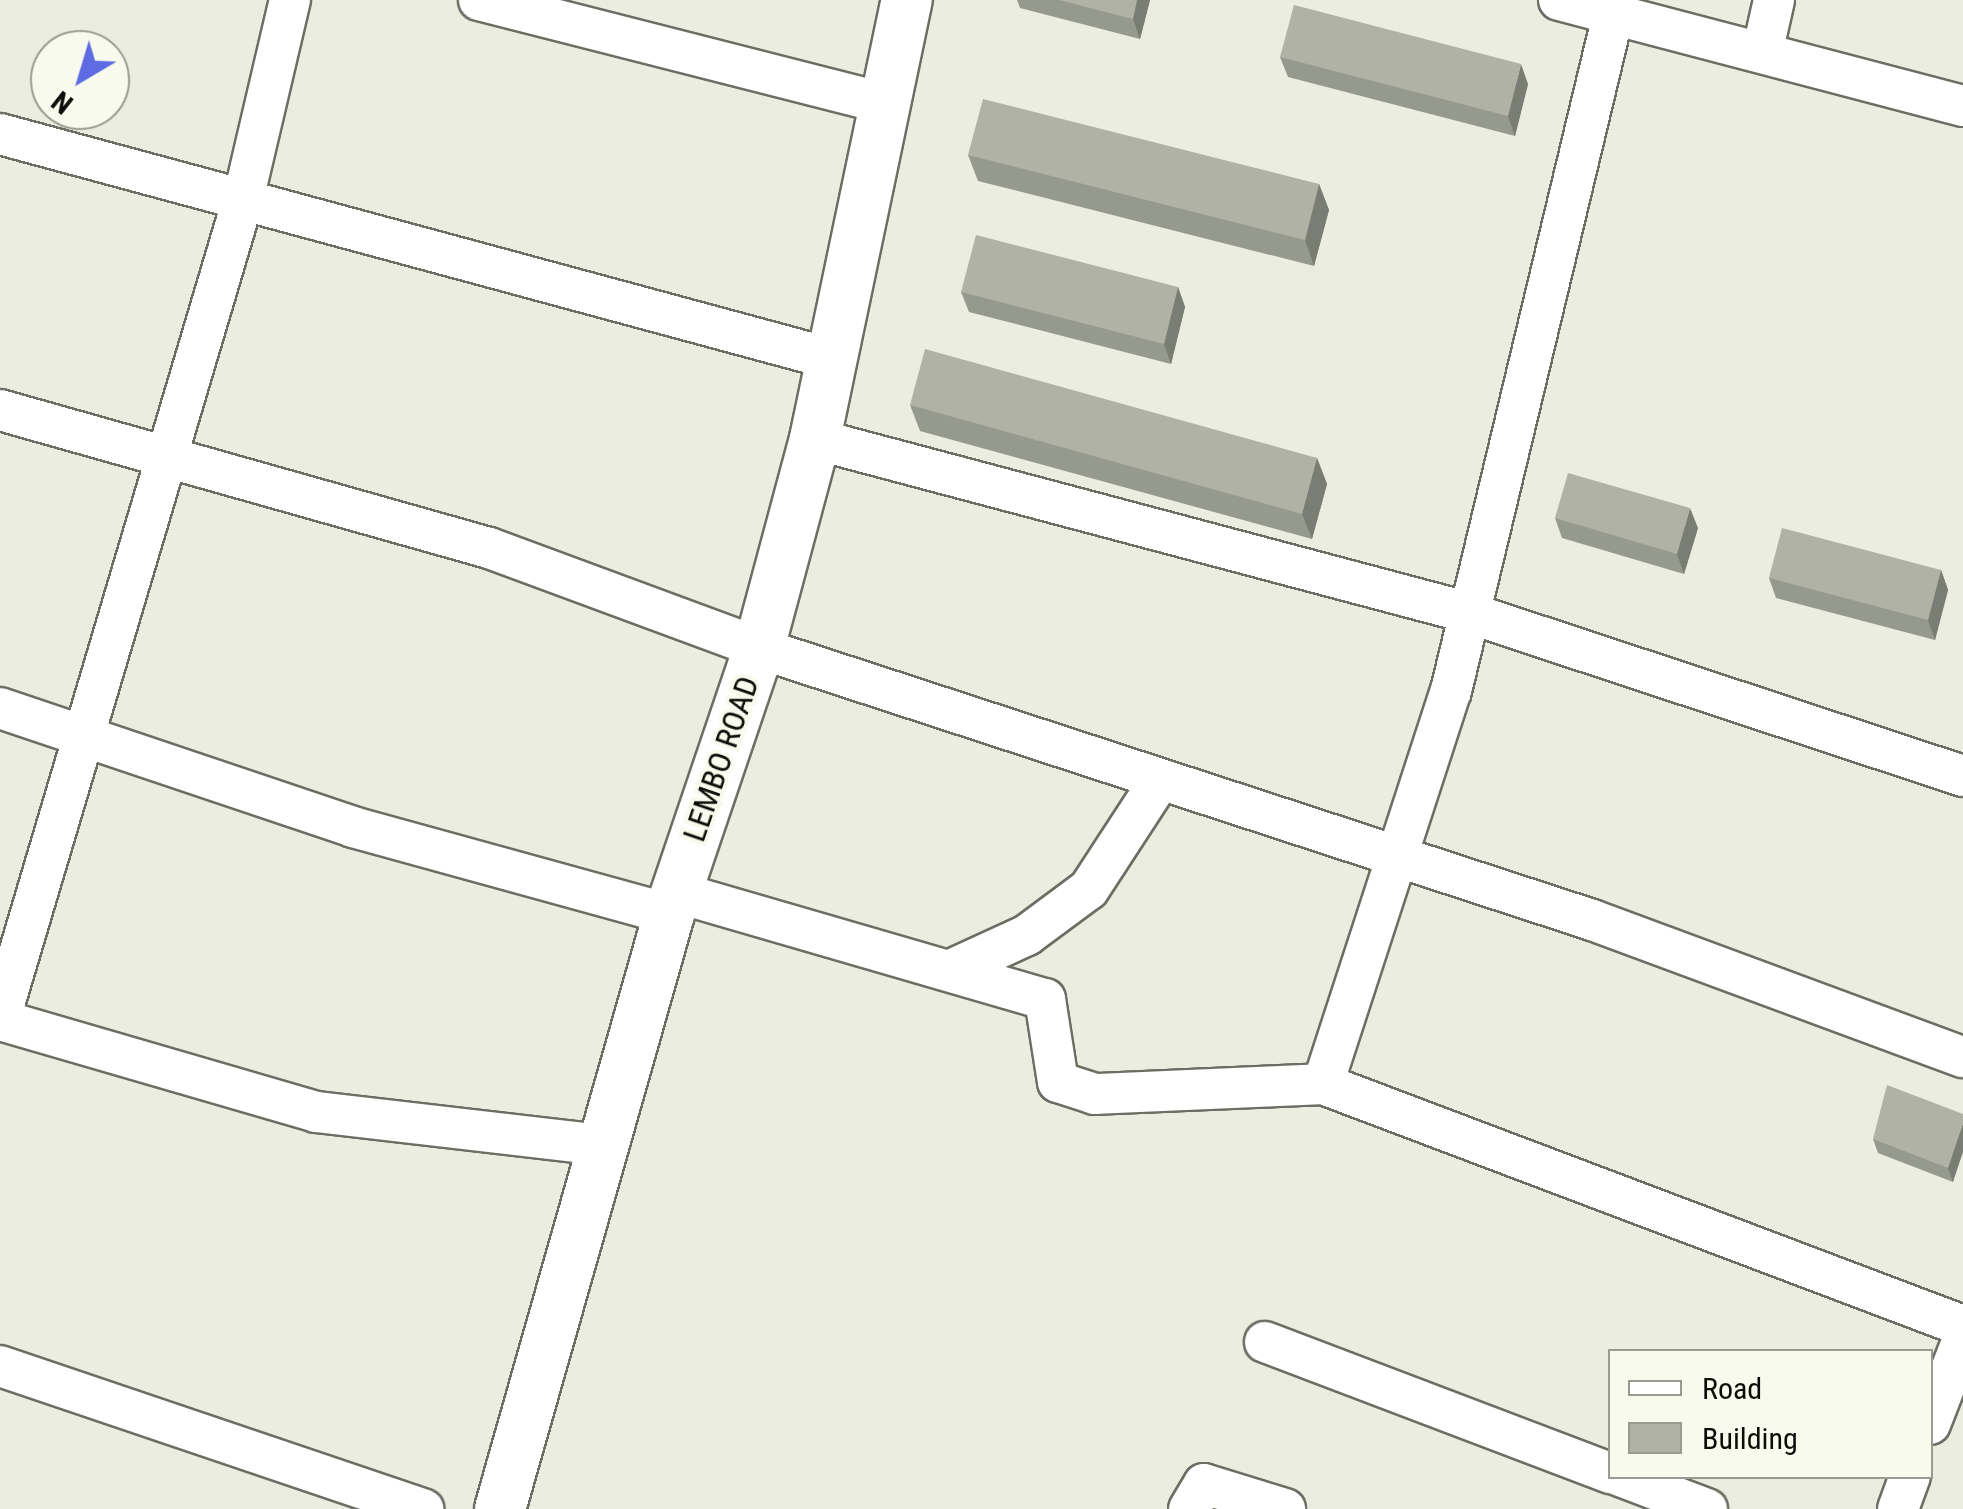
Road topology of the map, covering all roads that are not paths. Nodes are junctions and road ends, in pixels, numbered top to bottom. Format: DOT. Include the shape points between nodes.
graph roads {
  1 [pos="290,0"];
  2 [pos="479,0"];
  3 [pos="907,0"];
  4 [pos="1558,0"];
  5 [pos="1774,0"];
  6 [pos="1613,14"];
  7 [pos="1763,49"];
  8 [pos="888,104"];
  9 [pos="1963,106"];
  10 [pos="0,134"];
  11 [pos="244,200"];
  12 [pos="832,359"];
  13 [pos="0,410"];
  14 [pos="815,439"];
  15 [pos="168,460"];
  16 [pos="1466,612"];
  17 [pos="759,648"];
  18 [pos="0,708"];
  19 [pos="82,738"];
  20 [pos="1963,776"];
  21 [pos="1158,783"];
  22 [pos="1393,858"];
  23 [pos="673,903"];
  24 [pos="950,970"];
  25 [pos="0,1019"];
  26 [pos="1963,1057"];
  27 [pos="1324,1084"];
  28 [pos="602,1144"];
  29 [pos="1963,1326"];
  30 [pos="1963,1339"];
  31 [pos="1264,1342"];
  32 [pos="0,1366"];
  33 [pos="1933,1416"];
  34 [pos="1608,1472"];
  35 [pos="1628,1479"];
  36 [pos="1909,1479"];
  37 [pos="423,1509"];
  38 [pos="500,1509"];
  39 [pos="1189,1509"];
  40 [pos="1285,1509"];
  41 [pos="1706,1509"];
  42 [pos="1898,1509"];
  1 -- 11 [label="street"];
  2 -- 8 [label="street"];
  3 -- 8 [label="street, LEMBO ROAD"];
  4 -- 6 [label="street"];
  5 -- 7 [label="street"];
  6 -- 7 [label="street"];
  6 -- 16 [label="street"];
  7 -- 9 [label="street"];
  8 -- 12 [label="street, LEMBO ROAD"];
  10 -- 11 [label="street"];
  11 -- 12 [label="street"];
  11 -- 15 [label="street"];
  12 -- 14 [label="street, LEMBO ROAD"];
  13 -- 15 [label="street"];
  14 -- 16 [label="street"];
  14 -- 17 [label="street, LEMBO ROAD"];
  15 -- 17 [label="street" via="489,548"];
  15 -- 19 [label="street"];
  16 -- 20 [label="street"];
  16 -- 22 [label="street" via="1451,690"];
  17 -- 21 [label="street"];
  17 -- 23 [label="street, LEMBO ROAD"];
  18 -- 19 [label="street"];
  19 -- 23 [label="street" via="353,827"];
  19 -- 25 [label="street"];
  21 -- 22 [label="street"];
  21 -- 24 [label="street" via="1089,889 1027,935"];
  22 -- 26 [label="street" via="1592,920"];
  22 -- 27 [label="street"];
  23 -- 24 [label="street"];
  23 -- 28 [label="street, LEMBO ROAD"];
  24 -- 27 [label="street" via="1045,999 1058,1082 1095,1094"];
  25 -- 28 [label="street" via="316,1112"];
  27 -- 29 [label="street"];
  28 -- 38 [label="street, LEMBO ROAD"];
  30 -- 33 [label="street"];
  31 -- 34 [label="street"];
  32 -- 37 [label="street"];
  35 -- 41 [label="street"];
  36 -- 42 [label="street"];
  39 -- 40 [label="street" via="1204,1484"];
}
